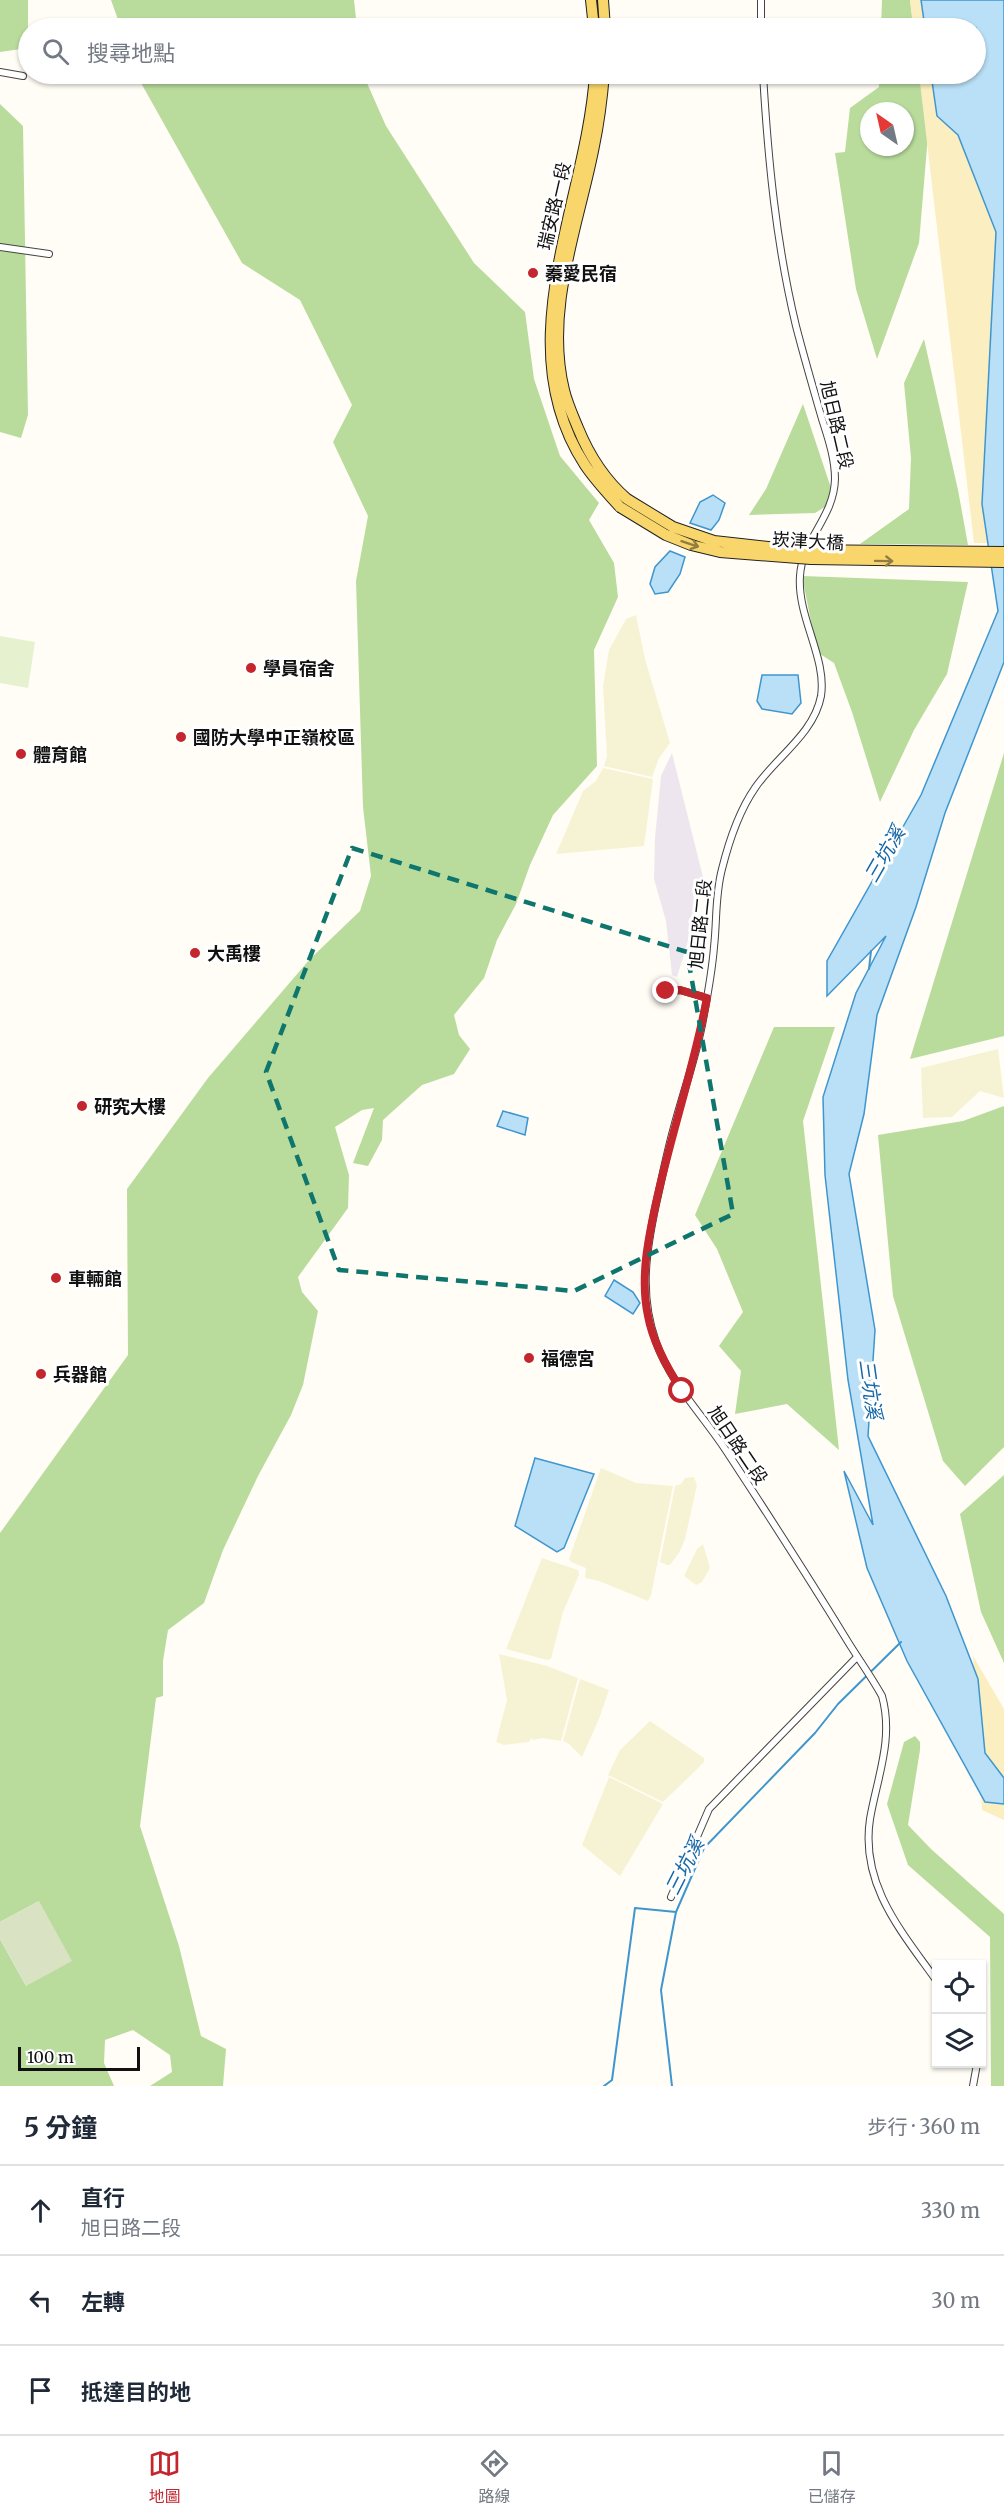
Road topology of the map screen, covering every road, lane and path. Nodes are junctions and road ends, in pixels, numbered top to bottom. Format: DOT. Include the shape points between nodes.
graph roads {
  1 [pos="591,0"];
  2 [pos="603,0"];
  3 [pos="761,0"];
  4 [pos="593,18"];
  5 [pos="604,18"];
  6 [pos="761,18"];
  7 [pos="0,72"];
  8 [pos="18,75"];
  9 [pos="594,84"];
  10 [pos="603,84"];
  11 [pos="764,84"];
  12 [pos="0,247"];
  13 [pos="49,254"];
  14 [pos="624,503"];
  15 [pos="1004,552"];
  16 [pos="1004,562"];
  17 [pos="666,991"];
  18 [pos="707,998"];
  19 [pos="858,1658"];
  20 [pos="670,1897"];
  21 [pos="932,1974"];
  22 [pos="976,2068"];
  23 [pos="973,2086"];
  1 -- 4 [label="main road"];
  2 -- 5 [label="main road"];
  3 -- 6 [label="street"];
  7 -- 8 [label="street"];
  9 -- 14 [label="main road, 瑞安路一段" via="557,266 551,356 559,402 575,445 585,465"];
  10 -- 14 [label="main road, 瑞安路一段" via="594,147 563,285 560,358 564,389 584,442"];
  11 -- 18 [label="street, 旭日路二段" via="776,224 835,480 828,513 806,548 800,575 803,609 822,680 821,698 803,732 755,788 734,830 717,888"];
  12 -- 13 [label="street"];
  14 -- 15 [label="main road, 崁津大橋, bridge" via="714,541 794,550"];
  14 -- 16 [label="main road, 崁津大橋, one-way, bridge" via="666,535 720,552 810,559"];
  17 -- 18 [label="street" via="680,990"];
  18 -- 19 [label="street, 旭日路二段" via="650,1232 645,1280 648,1317 668,1368 726,1450"];
  19 -- 20 [label="street" via="709,1809"];
  19 -- 21 [label="street, 旭日路二段" via="875,1682 886,1711 883,1766 869,1828 872,1875 886,1908"];
  22 -- 23 [label="street"];
}
